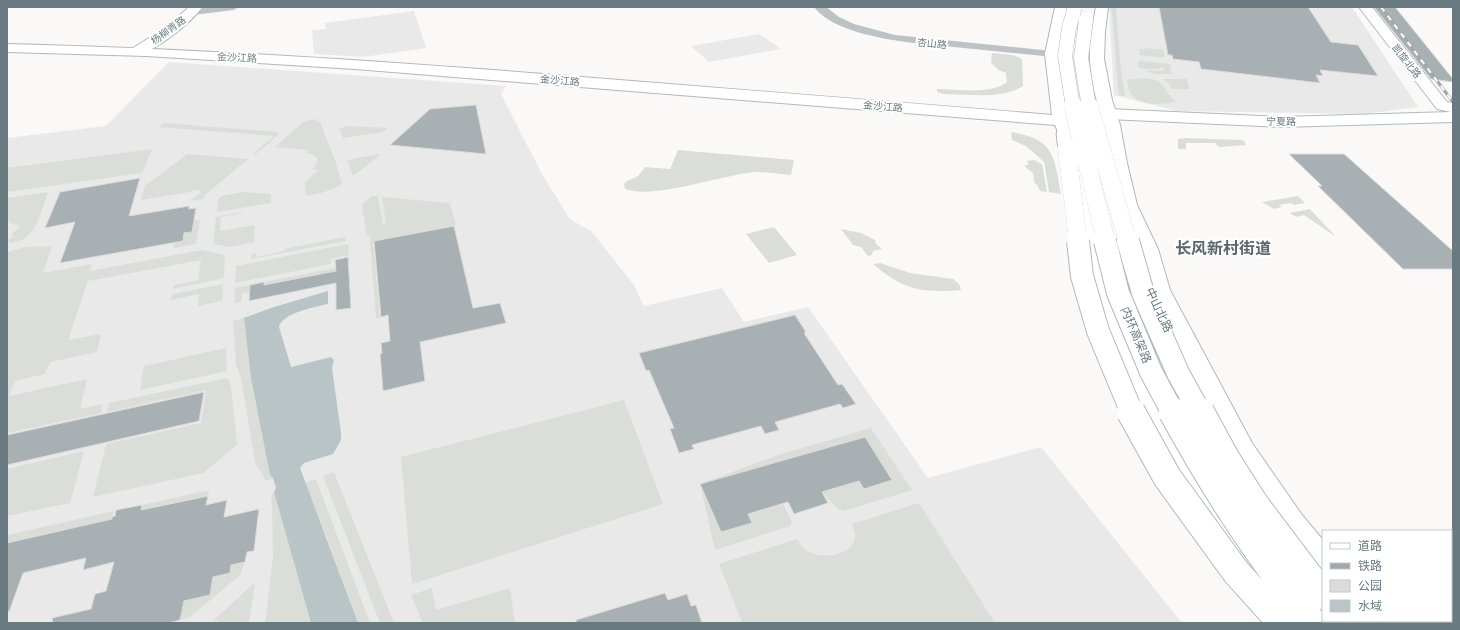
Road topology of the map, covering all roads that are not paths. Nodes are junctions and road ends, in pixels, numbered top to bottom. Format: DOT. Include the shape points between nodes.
graph roads {
  1 [pos="234,7"];
  2 [pos="819,7"];
  3 [pos="1061,7"];
  4 [pos="1075,7"];
  5 [pos="1365,7"];
  6 [pos="1099,8"];
  7 [pos="195,10"];
  8 [pos="7,44"];
  9 [pos="7,48"];
  10 [pos="142,49"];
  11 [pos="1052,54"];
  12 [pos="1453,108"];
  13 [pos="1453,117"];
  14 [pos="1110,120"];
  15 [pos="1063,127"];
  16 [pos="1453,127"];
  17 [pos="1128,205"];
  18 [pos="1142,386"];
  19 [pos="1322,561"];
  20 [pos="1322,572"];
  21 [pos="1322,594"];
  22 [pos="1271,623"];
  23 [pos="1282,623"];
  24 [pos="1298,623"];
  25 [pos="1313,623"];
  1 -- 7 [label="street"];
  2 -- 11 [label="street, 杏山路" via="850,26 894,38"];
  3 -- 11 [label="main road"];
  4 -- 25 [label="main road, 内环高架路, bridge" via="1065,56 1071,99 1118,293 1151,372 1198,458 1279,581"];
  5 -- 12 [label="main road, 凯旋北路" via="1442,106"];
  6 -- 14 [label="main road, 中山北路" via="1097,59"];
  6 -- 21 [label="main road, 内环高架路, bridge" via="1084,30 1081,58 1087,100 1142,293 1178,372 1225,458 1255,505"];
  7 -- 10 [label="main road, 杨柳青路"];
  8 -- 10 [label="main road, 金沙江路"];
  9 -- 10 [label="main road, 金沙江路"];
  10 -- 15 [label="main road, 金沙江路" via="752,94"];
  11 -- 15 [label="main road"];
  13 -- 14 [label="main road, 宁夏路" via="1282,122"];
  14 -- 15 [label="main road, 金沙江路"];
  14 -- 16 [label="main road, 宁夏路" via="1292,133"];
  14 -- 17 [label="main road, 中山北路"];
  15 -- 18 [label="main road" via="1078,157 1090,218 1100,295"];
  15 -- 23 [label="main road, bridge" via="1082,276 1098,331 1127,404 1167,477 1236,572"];
  17 -- 19 [label="main road" via="1148,249 1159,290 1243,450 1292,523"];
  17 -- 20 [label="main road, 中山北路" via="1149,292 1220,430 1266,503"];
  18 -- 22 [label="main road" via="1144,440 1212,547"];
  18 -- 24 [label="main road" via="1180,460 1252,567"];
}
